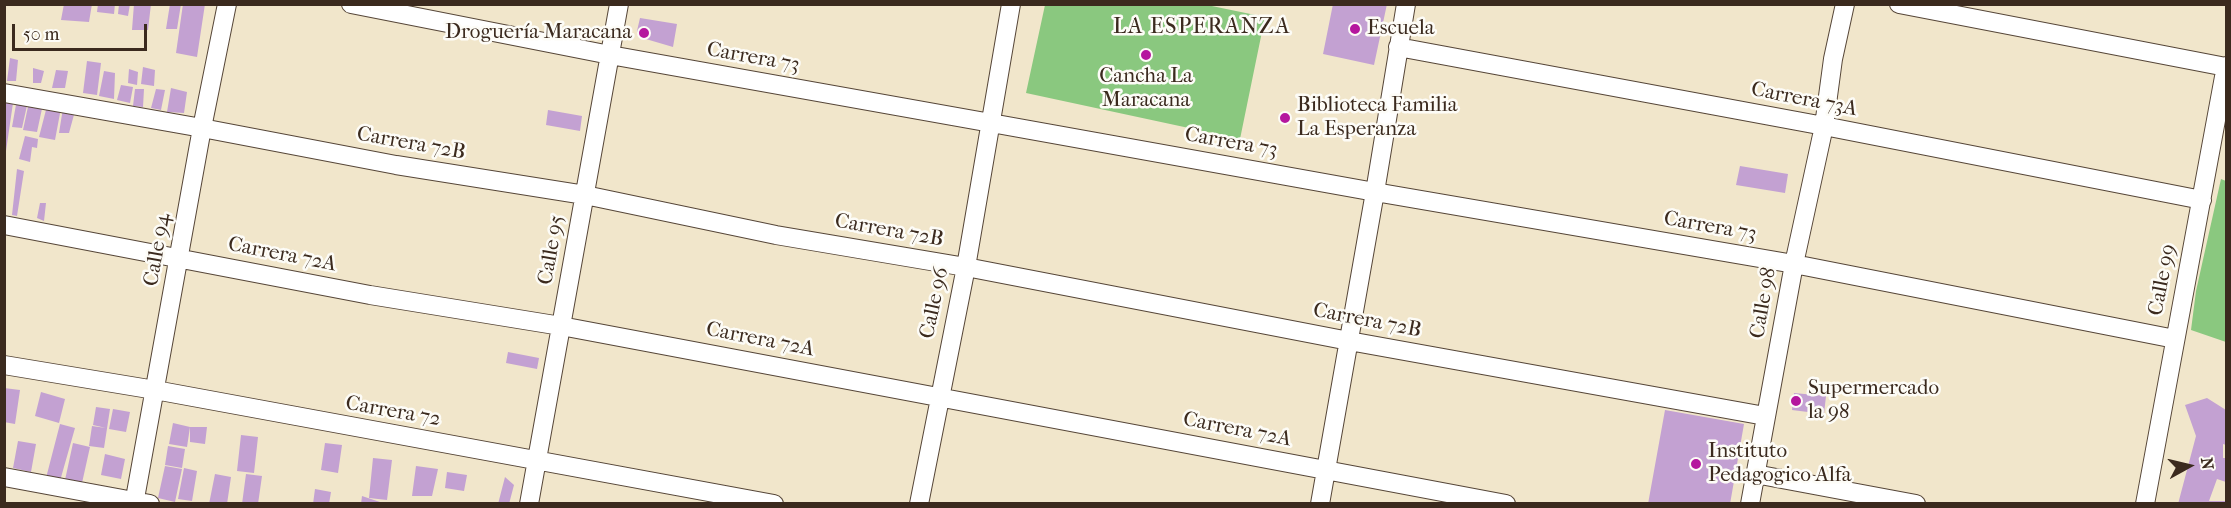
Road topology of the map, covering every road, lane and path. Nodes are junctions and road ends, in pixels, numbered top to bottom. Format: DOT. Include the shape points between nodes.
graph roads {
  1 [pos="227,4"];
  2 [pos="351,4"];
  3 [pos="620,4"];
  4 [pos="1011,4"];
  5 [pos="1406,4"];
  6 [pos="1845,4"];
  7 [pos="1899,4"];
  8 [pos="1398,47"];
  9 [pos="610,55"];
  10 [pos="2226,67"];
  11 [pos="4,93"];
  12 [pos="991,123"];
  13 [pos="1824,126"];
  14 [pos="202,128"];
  15 [pos="1375,192"];
  16 [pos="585,195"];
  17 [pos="2202,200"];
  18 [pos="4,225"];
  19 [pos="180,258"];
  20 [pos="1794,264"];
  21 [pos="966,267"];
  22 [pos="561,326"];
  23 [pos="2175,339"];
  24 [pos="1349,341"];
  25 [pos="4,365"];
  26 [pos="155,390"];
  27 [pos="939,396"];
  28 [pos="1765,416"];
  29 [pos="536,461"];
  30 [pos="1326,470"];
  31 [pos="1755,474"];
  32 [pos="4,477"];
  33 [pos="140,503"];
  34 [pos="529,504"];
  35 [pos="774,504"];
  36 [pos="919,504"];
  37 [pos="1320,504"];
  38 [pos="1506,504"];
  39 [pos="1750,504"];
  40 [pos="1916,504"];
  41 [pos="2145,504"];
  1 -- 14 [label="street, Calle 94"];
  2 -- 9 [label="street, Carrera 73"];
  3 -- 9 [label="street, Calle 95"];
  4 -- 12 [label="street, Calle 96"];
  5 -- 8 [label="street"];
  6 -- 13 [label="street, Calle 98"];
  7 -- 10 [label="street"];
  8 -- 13 [label="street, Carrera 73A"];
  8 -- 15 [label="street"];
  9 -- 12 [label="street, Carrera 73"];
  9 -- 16 [label="street, Calle 95"];
  10 -- 17 [label="street, Calle 99"];
  11 -- 14 [label="street, Carrera 72B"];
  12 -- 15 [label="street, Carrera 73"];
  12 -- 21 [label="street, Calle 96"];
  13 -- 17 [label="street, Carrera 73A"];
  13 -- 20 [label="street, Calle 98"];
  14 -- 16 [label="street, Carrera 72B" via="396,165"];
  14 -- 19 [label="street, Calle 94"];
  15 -- 20 [label="street, Carrera 73"];
  15 -- 24 [label="street"];
  16 -- 21 [label="street, Carrera 72B" via="776,235"];
  16 -- 22 [label="street, Calle 95"];
  17 -- 23 [label="street, Calle 99"];
  18 -- 19 [label="street, Carrera 72A"];
  19 -- 22 [label="street, Carrera 72A" via="370,295"];
  19 -- 26 [label="street, Calle 94"];
  20 -- 23 [label="street, Carrera 73"];
  20 -- 28 [label="street, Calle 98"];
  21 -- 24 [label="street, Carrera 72B"];
  21 -- 27 [label="street, Calle 96"];
  22 -- 27 [label="street, Carrera 72A"];
  22 -- 29 [label="street, Calle 95"];
  23 -- 41 [label="street, Calle 99"];
  24 -- 28 [label="street, Carrera 72B"];
  24 -- 30 [label="street"];
  25 -- 26 [label="street, Carrera 72"];
  26 -- 29 [label="street, Carrera 72"];
  26 -- 33 [label="street, Calle 94"];
  27 -- 30 [label="street, Carrera 72A"];
  27 -- 36 [label="street, Calle 96"];
  28 -- 31 [label="street, Calle 98"];
  29 -- 34 [label="street, Calle 95"];
  29 -- 35 [label="street, Carrera 72"];
  30 -- 37 [label="street"];
  30 -- 38 [label="street, Carrera 72A"];
  31 -- 39 [label="street, Calle 98"];
  31 -- 40 [label="street"];
  32 -- 33 [label="street"];
}
